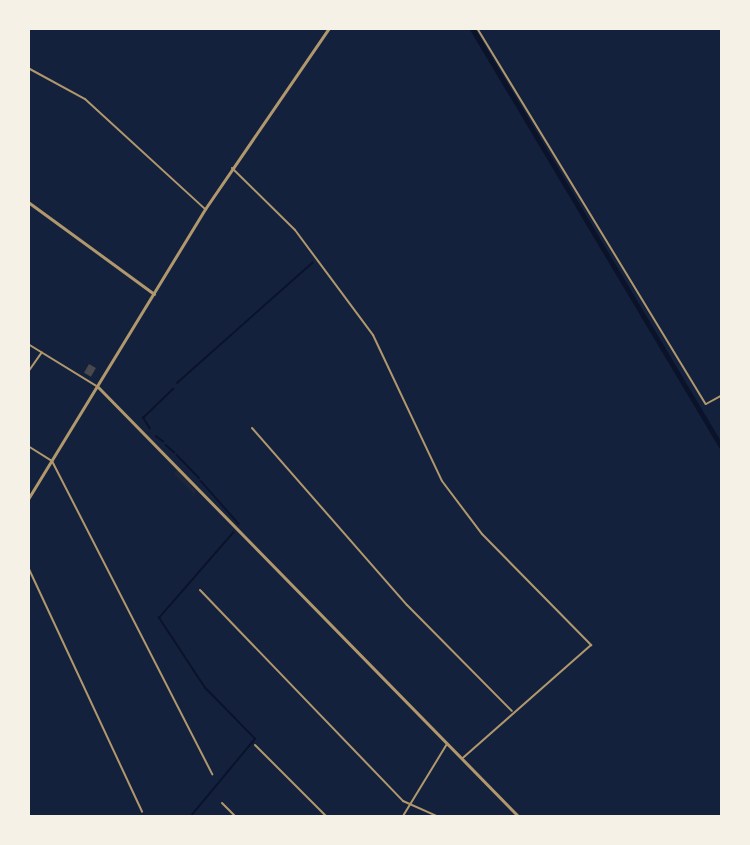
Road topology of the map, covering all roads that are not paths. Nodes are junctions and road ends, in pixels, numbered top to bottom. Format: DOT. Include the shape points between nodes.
graph roads {
  1 [pos="329,28"];
  2 [pos="477,28"];
  3 [pos="28,68"];
  4 [pos="232,168"];
  5 [pos="28,202"];
  6 [pos="205,209"];
  7 [pos="154,294"];
  8 [pos="28,344"];
  9 [pos="42,352"];
  10 [pos="28,372"];
  11 [pos="98,387"];
  12 [pos="722,395"];
  13 [pos="252,428"];
  14 [pos="28,446"];
  15 [pos="52,461"];
  16 [pos="31,491"];
  17 [pos="28,499"];
  18 [pos="28,567"];
  19 [pos="200,590"];
  20 [pos="512,711"];
  21 [pos="447,744"];
  22 [pos="255,745"];
  23 [pos="462,760"];
  24 [pos="212,774"];
  25 [pos="222,803"];
  26 [pos="410,803"];
  27 [pos="142,812"];
  28 [pos="235,816"];
  29 [pos="326,816"];
  30 [pos="403,816"];
  31 [pos="436,816"];
  32 [pos="518,816"];
  1 -- 4 [label="street"];
  2 -- 12 [label="street" via="706,404"];
  3 -- 6 [label="street" via="85,99"];
  4 -- 6 [label="street"];
  4 -- 20 [label="street" via="295,230 373,335 442,481 482,534 591,645"];
  5 -- 7 [label="street"];
  6 -- 7 [label="street"];
  7 -- 11 [label="street"];
  8 -- 9 [label="street"];
  9 -- 10 [label="street"];
  9 -- 11 [label="street"];
  11 -- 15 [label="street"];
  11 -- 21 [label="street"];
  13 -- 20 [label="street" via="407,605"];
  14 -- 15 [label="street"];
  15 -- 16 [label="street"];
  15 -- 24 [label="street"];
  16 -- 17 [label="street"];
  18 -- 27 [label="street"];
  19 -- 26 [label="street"];
  20 -- 23 [label="street"];
  21 -- 23 [label="street"];
  21 -- 26 [label="street"];
  22 -- 29 [label="street"];
  23 -- 32 [label="street"];
  25 -- 28 [label="street"];
  26 -- 30 [label="street"];
  26 -- 31 [label="street"];
}
